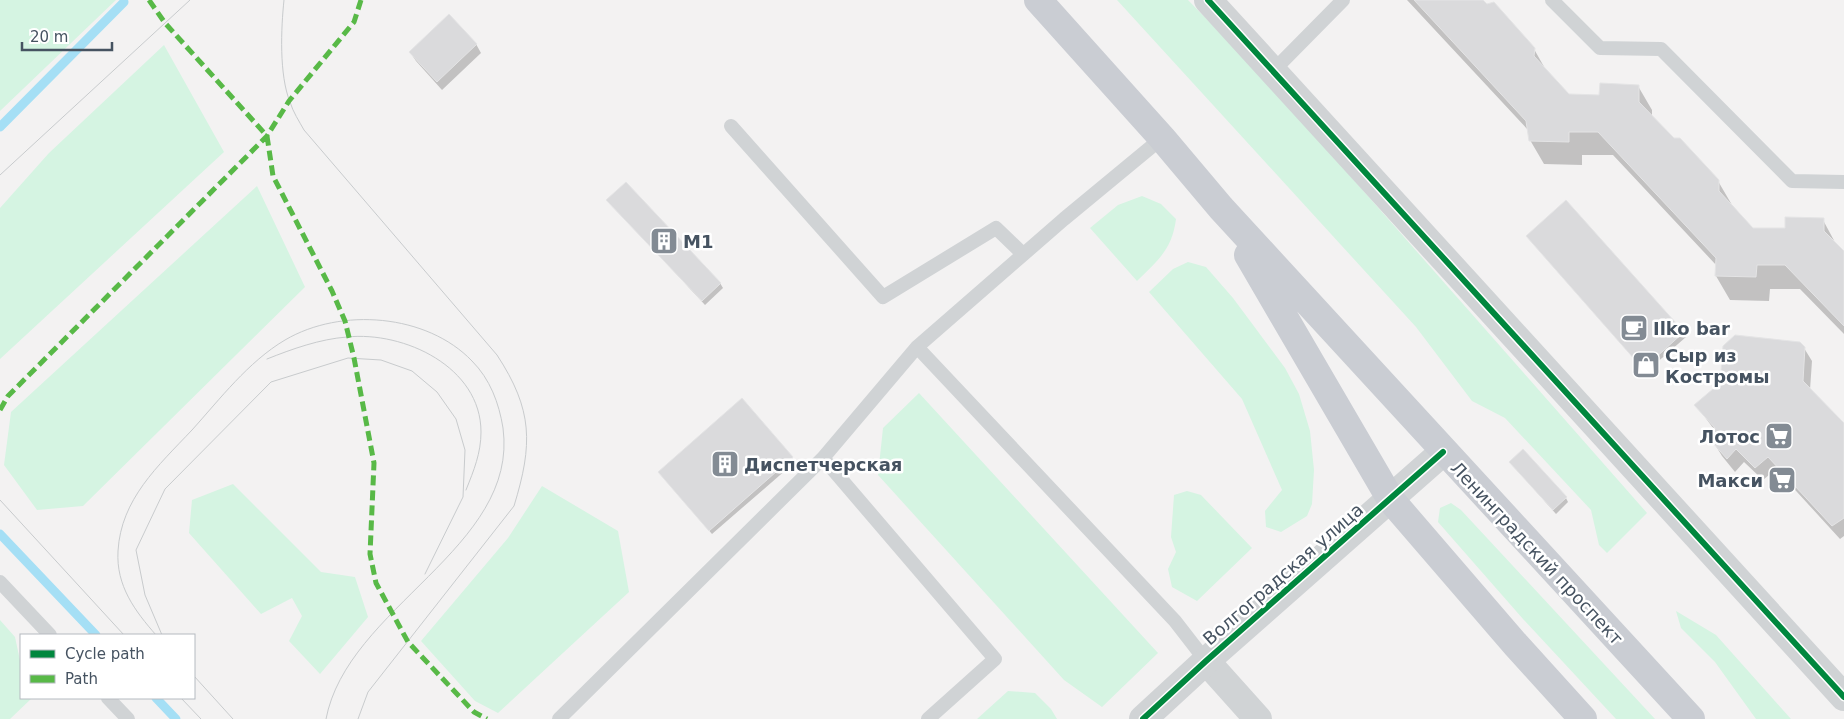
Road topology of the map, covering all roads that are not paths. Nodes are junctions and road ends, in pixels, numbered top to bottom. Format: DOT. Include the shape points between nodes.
graph roads {
  1 [pos="1038,0"];
  2 [pos="1208,0"];
  3 [pos="1343,0"];
  4 [pos="1552,0"];
  5 [pos="1274,70"];
  6 [pos="731,126"];
  7 [pos="1162,138"];
  8 [pos="1844,182"];
  9 [pos="1221,208"];
  10 [pos="1024,254"];
  11 [pos="917,347"];
  12 [pos="1443,452"];
  13 [pos="822,458"];
  14 [pos="1391,500"];
  15 [pos="0,582"];
  16 [pos="49,634"];
  17 [pos="1206,661"];
  18 [pos="1844,697"];
  19 [pos="109,699"];
  20 [pos="128,719"];
  21 [pos="559,719"];
  22 [pos="928,719"];
  23 [pos="1143,719"];
  24 [pos="1258,719"];
  25 [pos="1583,719"];
  26 [pos="1691,719"];
  1 -- 7 [label="main road, Ленинградский проспект"];
  2 -- 5 [label="street"];
  3 -- 5 [label="lane"];
  4 -- 8 [label="lane" via="1600,48 1661,49 1792,181"];
  5 -- 18 [label="street"];
  6 -- 10 [label="lane" via="883,297 996,228"];
  7 -- 9 [label="main road, Ленинградский проспект"];
  7 -- 10 [label="lane"];
  9 -- 12 [label="main road, Ленинградский проспект"];
  9 -- 14 [label="main road, Ленинградский проспект"];
  10 -- 11 [label="lane"];
  11 -- 13 [label="lane"];
  11 -- 17 [label="lane" via="1175,621"];
  12 -- 14 [label="street, Волгоградская улица"];
  12 -- 26 [label="main road, Ленинградский проспект"];
  13 -- 21 [label="lane"];
  13 -- 22 [label="lane" via="996,659"];
  14 -- 17 [label="street, Волгоградская улица"];
  14 -- 25 [label="main road, Ленинградский проспект"];
  15 -- 16 [label="lane"];
  17 -- 23 [label="street, Волгоградская улица"];
  17 -- 24 [label="street"];
  19 -- 20 [label="lane"];
}
